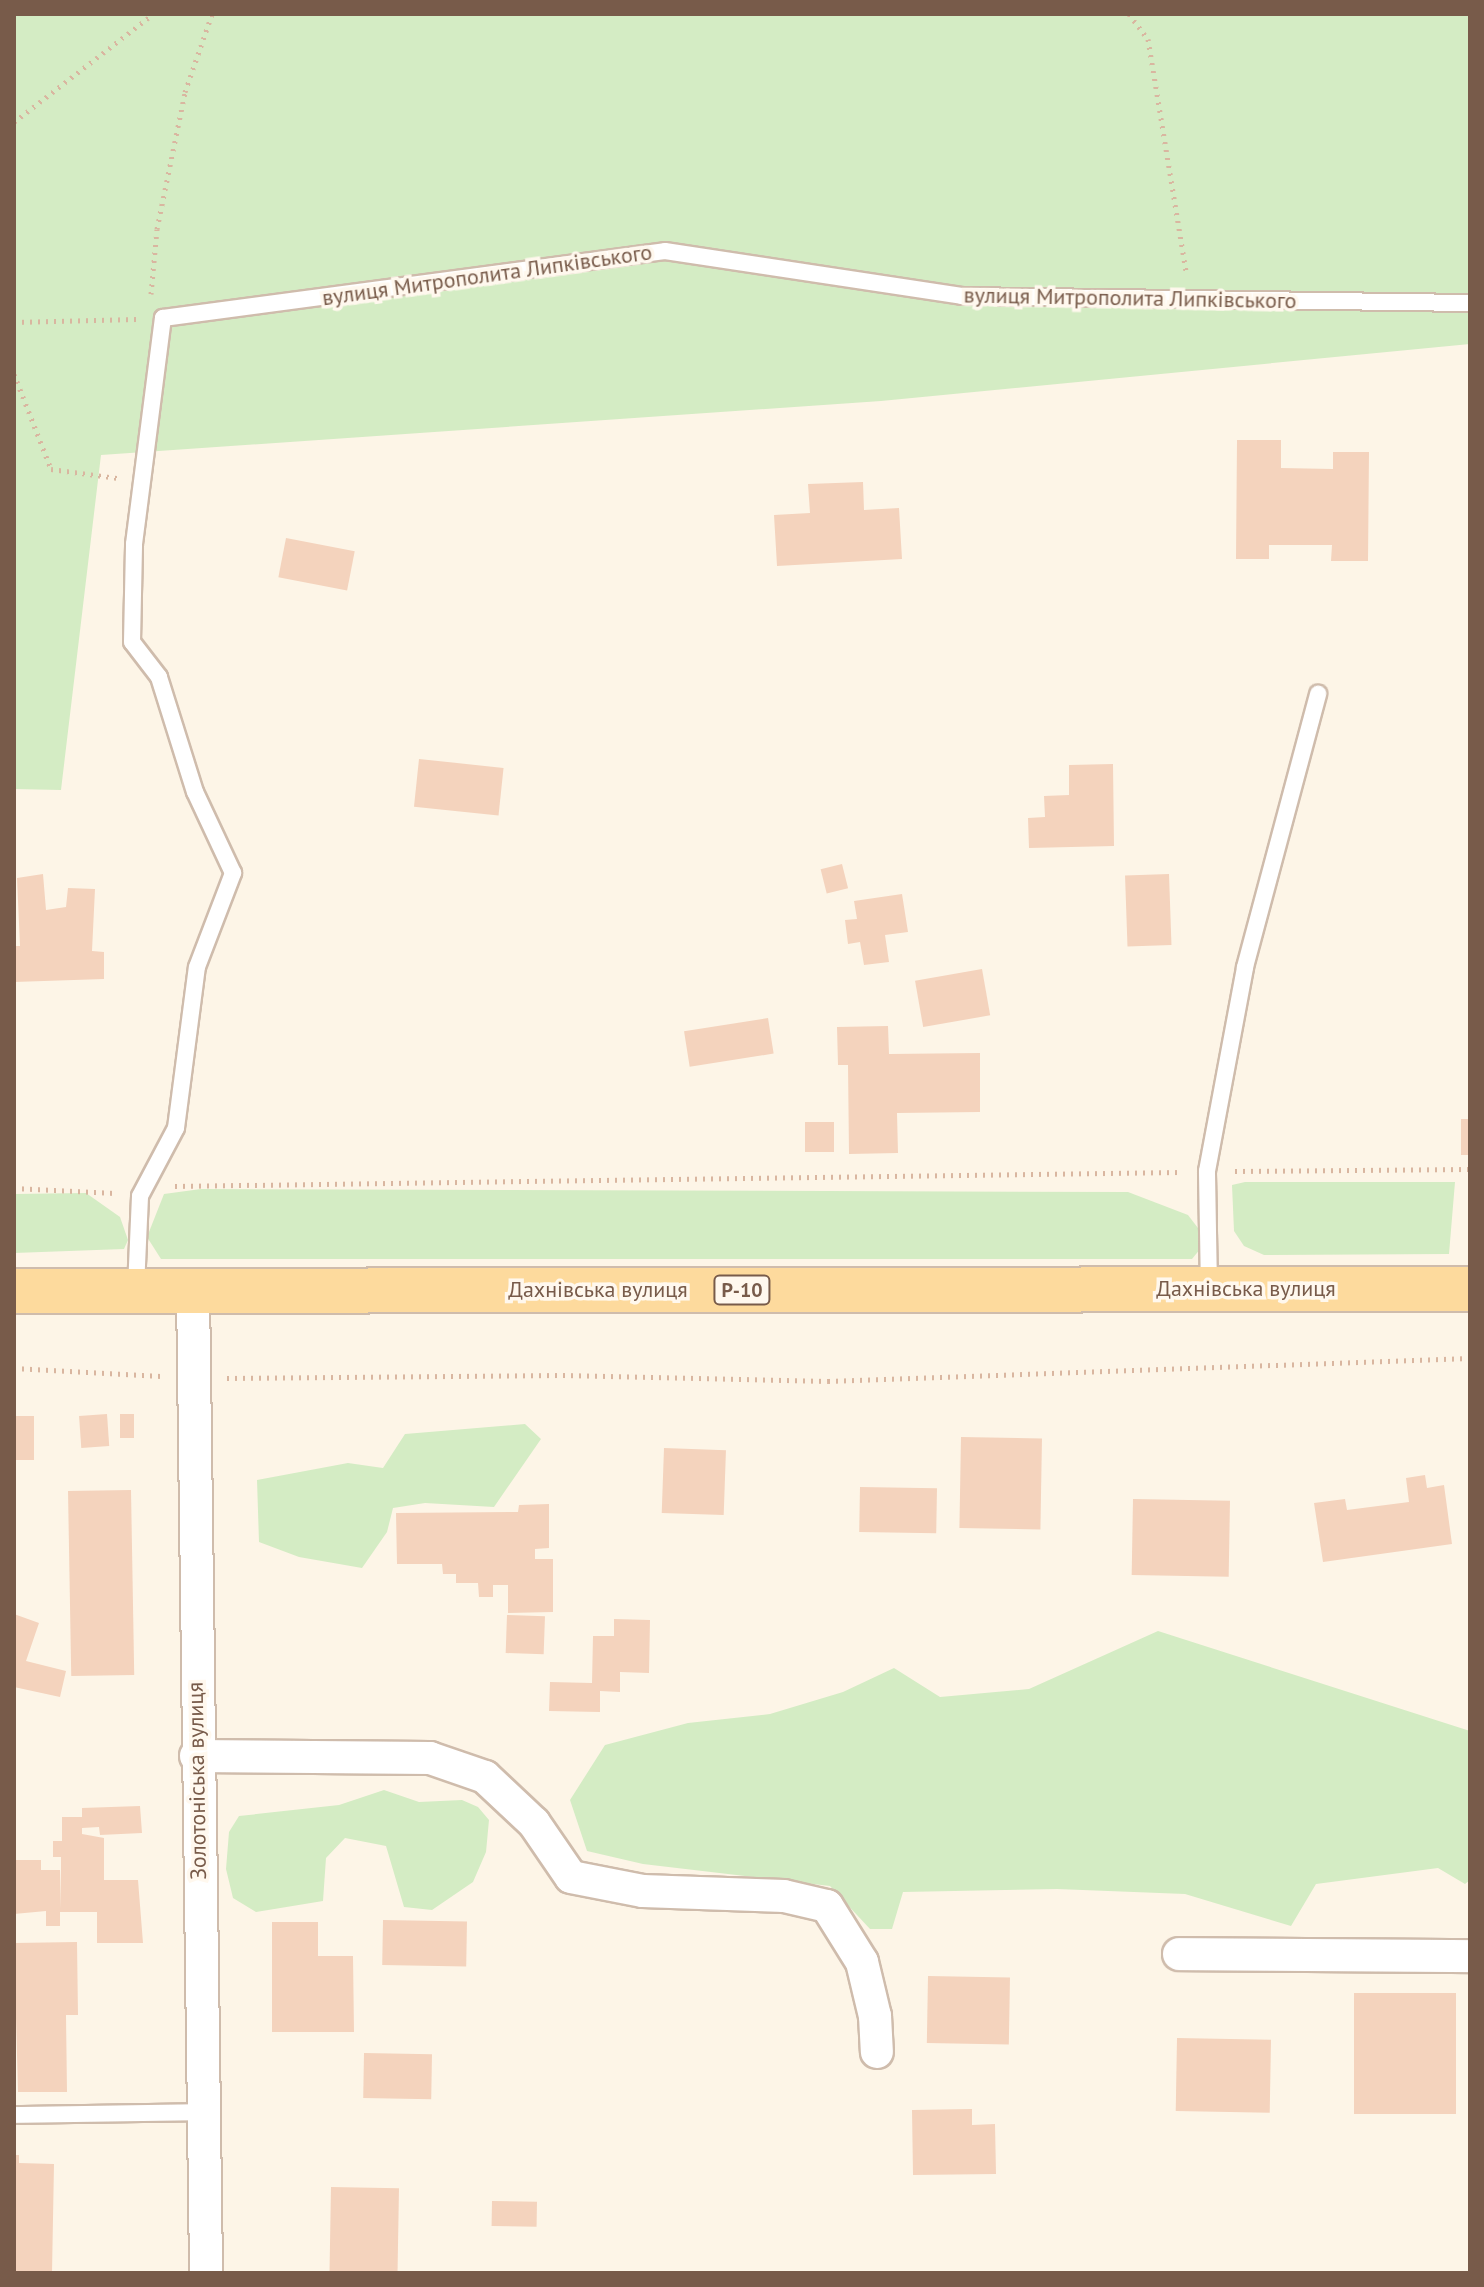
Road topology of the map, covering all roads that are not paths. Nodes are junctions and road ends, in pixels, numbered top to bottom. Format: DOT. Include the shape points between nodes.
graph roads {
  1 [pos="1470,303"];
  2 [pos="1318,694"];
  3 [pos="1209,1289"];
  4 [pos="1470,1289"];
  5 [pos="136,1290"];
  6 [pos="193,1290"];
  7 [pos="14,1291"];
  8 [pos="196,1756"];
  9 [pos="1179,1954"];
  10 [pos="1470,1956"];
  11 [pos="877,2052"];
  12 [pos="203,2112"];
  13 [pos="14,2115"];
  14 [pos="206,2273"];
  1 -- 5 [label="lane, вулиця Митрополита Липківського" via="962,296 665,251 163,318 134,544 132,642 159,677 195,792 233,873 197,967 176,1128 140,1196"];
  2 -- 3 [label="lane" via="1245,967 1207,1171"];
  3 -- 4 [label="main road, Дахнівська вулиця / Р-10"];
  3 -- 6 [label="main road, Дахнівська вулиця / Р-10"];
  5 -- 6 [label="main road, Дахнівська вулиця / Р-10"];
  5 -- 7 [label="main road, Дахнівська вулиця / Р-10"];
  6 -- 8 [label="street, Золотоніська вулиця"];
  8 -- 11 [label="street" via="430,1758 485,1777 534,1823 571,1877 643,1891 784,1896 827,1906 862,1962"];
  8 -- 12 [label="street, Золотоніська вулиця"];
  9 -- 10 [label="street"];
  12 -- 13 [label="lane"];
  12 -- 14 [label="street, Золотоніська вулиця"];
}
